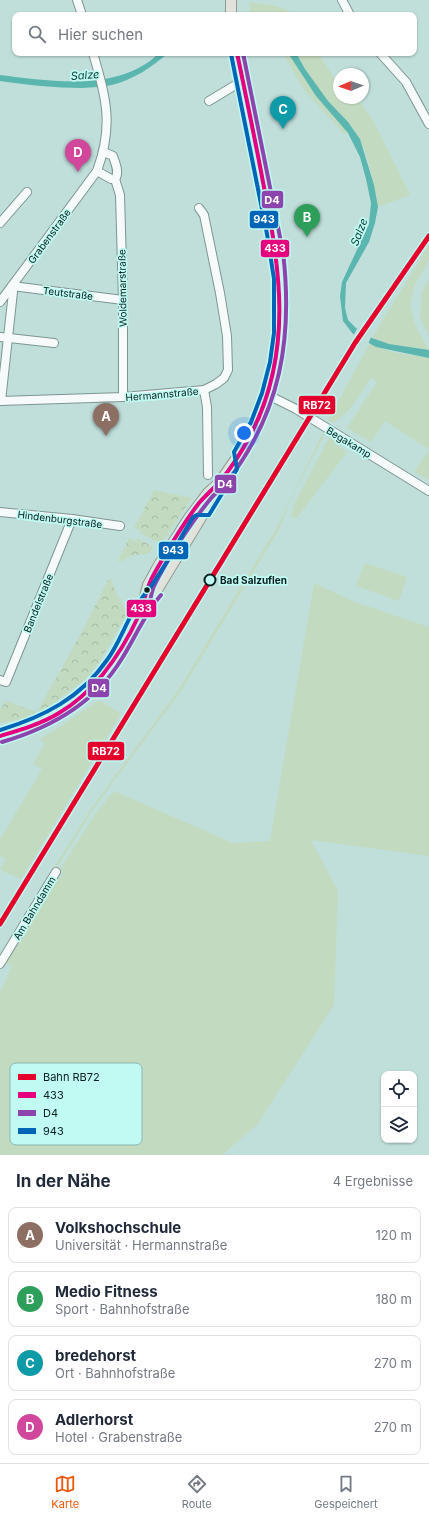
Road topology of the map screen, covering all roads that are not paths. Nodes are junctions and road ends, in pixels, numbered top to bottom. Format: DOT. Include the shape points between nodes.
graph roads {
  1 [pos="77,0"];
  2 [pos="231,0"];
  3 [pos="342,0"];
  4 [pos="81,12"];
  5 [pos="231,12"];
  6 [pos="348,12"];
  7 [pos="94,56"];
  8 [pos="238,56"];
  9 [pos="383,56"];
  10 [pos="242,81"];
  11 [pos="209,102"];
  12 [pos="429,124"];
  13 [pos="104,152"];
  14 [pos="97,171"];
  15 [pos="116,179"];
  16 [pos="27,192"];
  17 [pos="199,208"];
  18 [pos="0,223"];
  19 [pos="12,286"];
  20 [pos="123,300"];
  21 [pos="0,302"];
  22 [pos="4,337"];
  23 [pos="54,343"];
  24 [pos="204,390"];
  25 [pos="268,395"];
  26 [pos="123,397"];
  27 [pos="1,401"];
  28 [pos="208,476"];
  29 [pos="429,491"];
  30 [pos="0,512"];
  31 [pos="72,519"];
  32 [pos="120,526"];
  33 [pos="0,680"];
  34 [pos="0,736"];
  35 [pos="56,872"];
  36 [pos="0,964"];
  1 -- 4 [label="street"];
  2 -- 5 [label="main road"];
  3 -- 6 [label="street"];
  7 -- 13 [label="street" via="107,119"];
  8 -- 10 [label="main road"];
  9 -- 12 [label="street" via="406,82"];
  10 -- 11 [label="street"];
  10 -- 25 [label="main road" via="280,278 280,334"];
  13 -- 14 [label="street, Grabenstraße"];
  13 -- 15 [label="street, Woldemarstraße" via="113,156 118,176"];
  14 -- 15 [label="street" via="110,179"];
  14 -- 19 [label="street, Grabenstraße"];
  15 -- 20 [label="street, Woldemarstraße" via="120,195"];
  16 -- 18 [label="street"];
  17 -- 24 [label="street, Hermannstraße" via="204,215 220,293 228,370 224,378"];
  19 -- 20 [label="street, Teutstraße"];
  19 -- 21 [label="street, Grabenstraße"];
  19 -- 22 [label="street"];
  20 -- 26 [label="street, Woldemarstraße"];
  22 -- 23 [label="street"];
  22 -- 27 [label="street"];
  24 -- 26 [label="street, Hermannstraße"];
  24 -- 28 [label="street, Hermannstraße" via="207,407"];
  25 -- 29 [label="street, Begakamp" via="296,409"];
  25 -- 34 [label="main road" via="250,436 222,479 208,493 177,536 148,585 142,608 111,664 94,685 52,718"];
  26 -- 27 [label="street, Hermannstraße"];
  30 -- 31 [label="street, Hindenburgstraße"];
  31 -- 32 [label="street, Hindenburgstraße"];
  31 -- 33 [label="street, Bandelstraße" via="6,682"];
  35 -- 36 [label="street, Am Bahndamm"];
}
